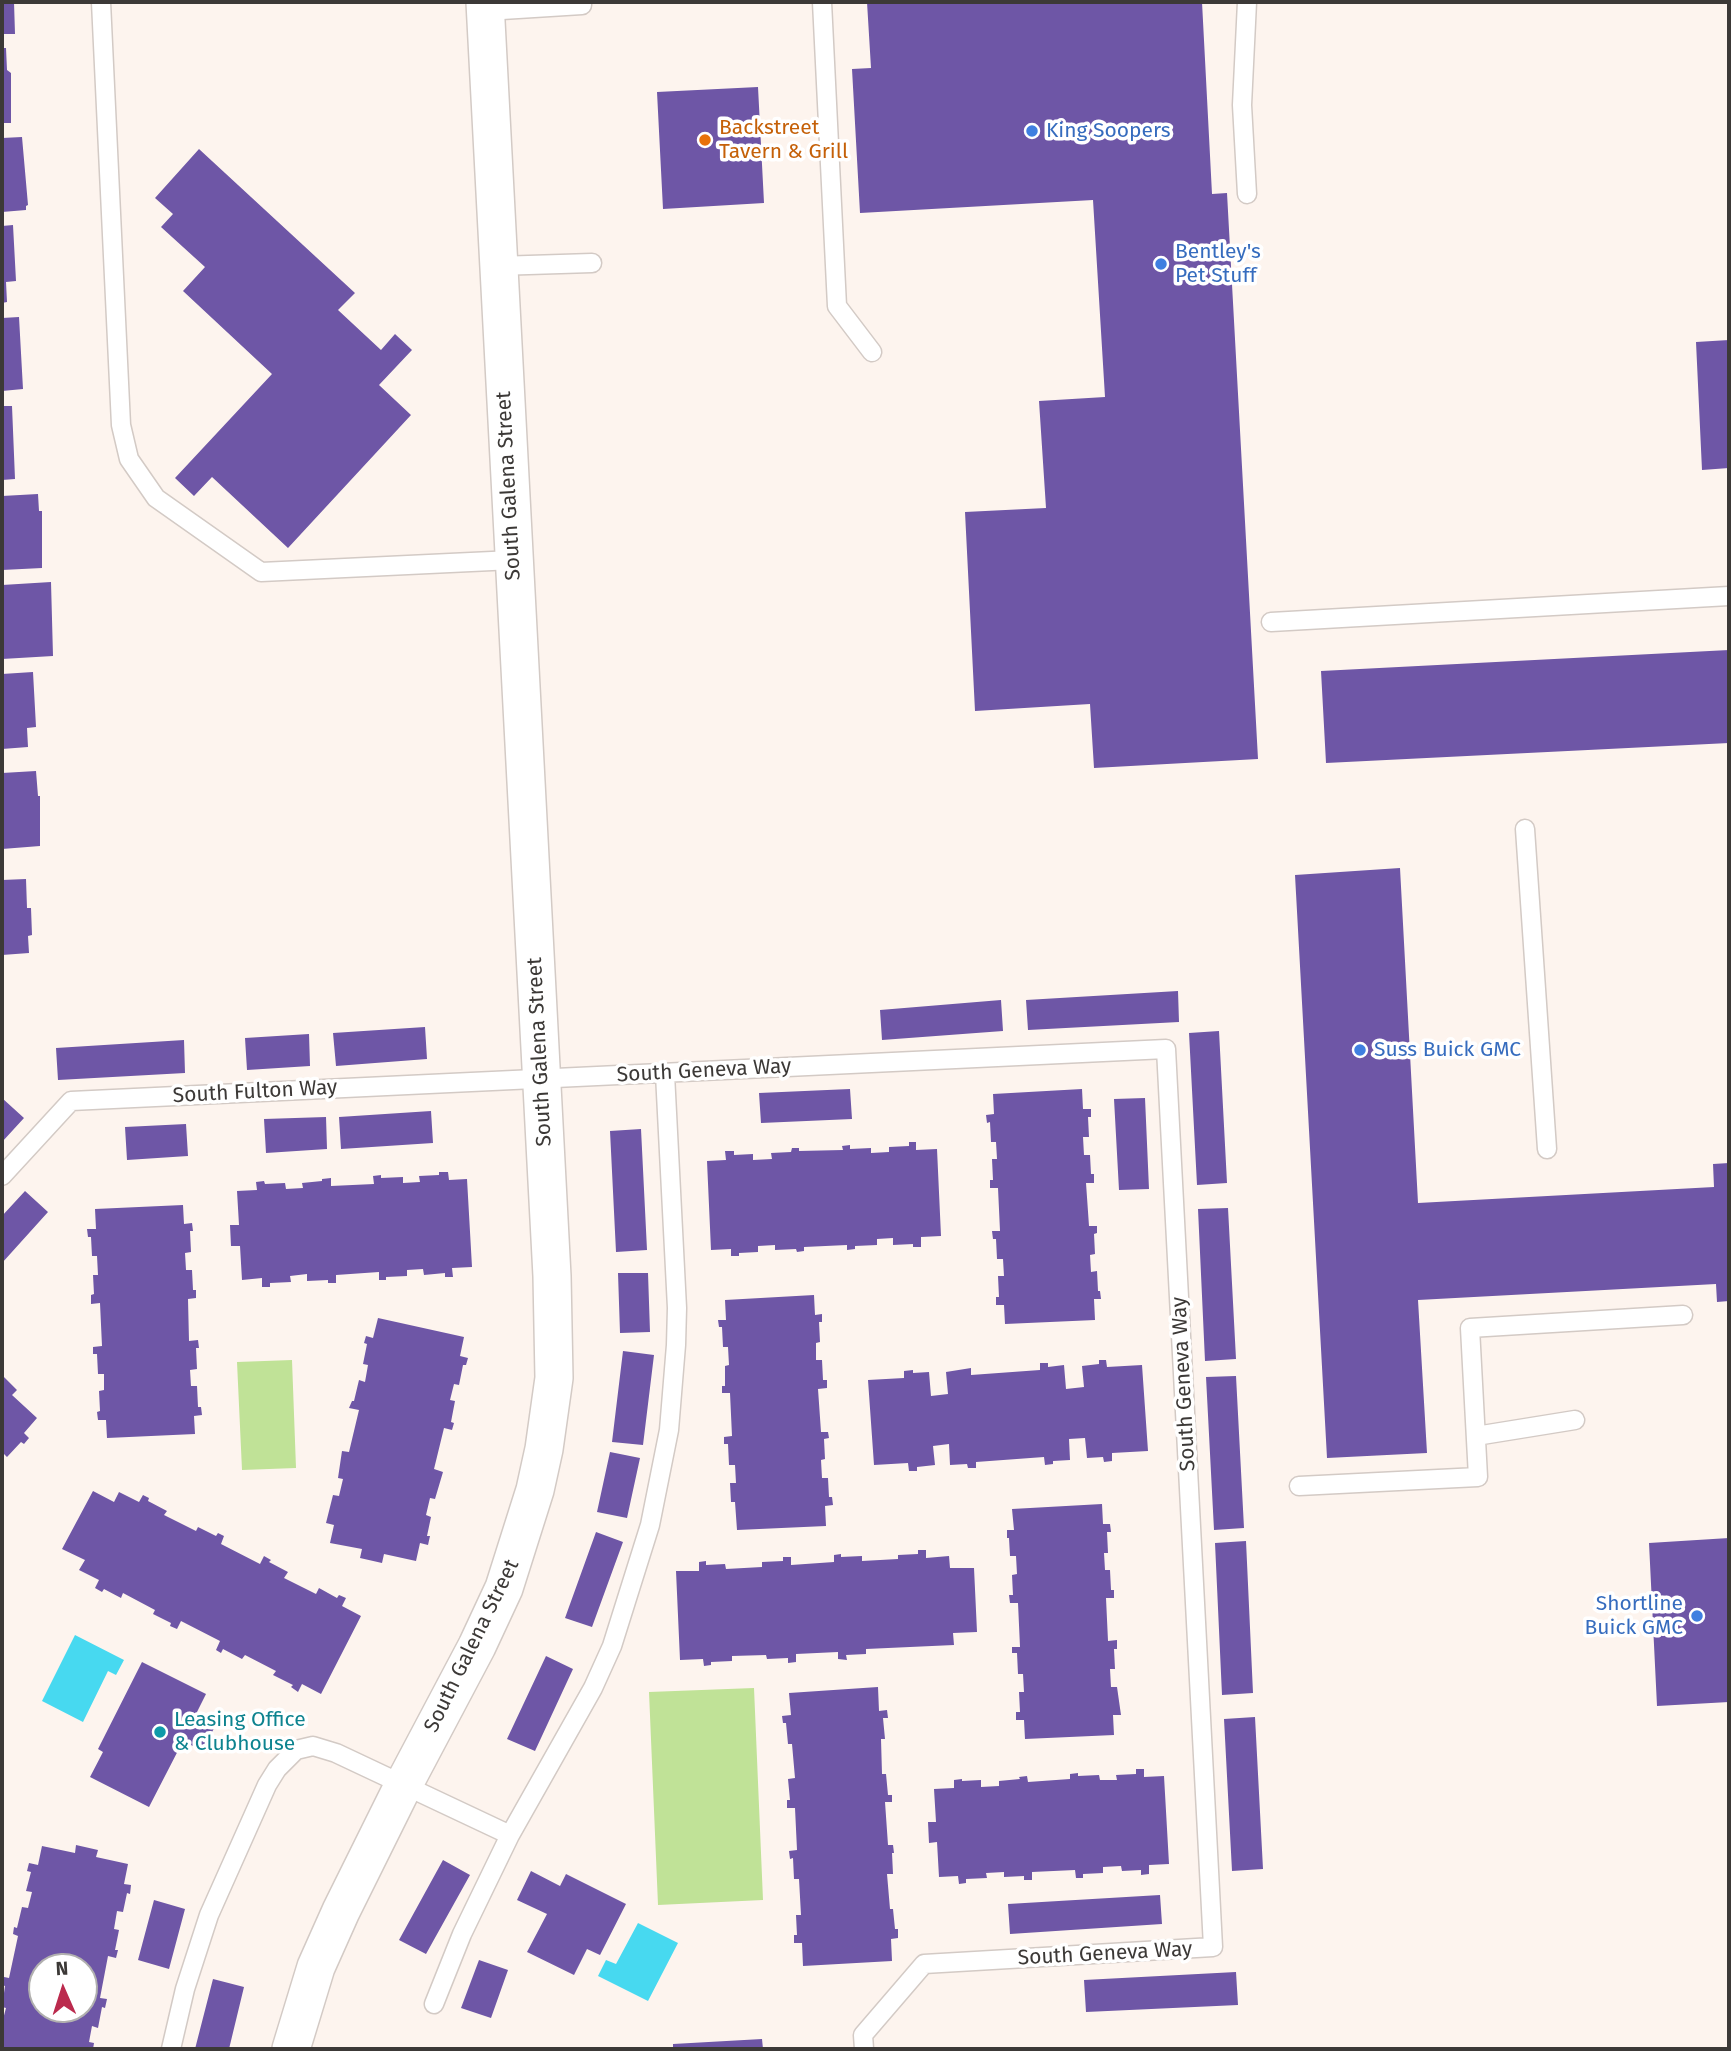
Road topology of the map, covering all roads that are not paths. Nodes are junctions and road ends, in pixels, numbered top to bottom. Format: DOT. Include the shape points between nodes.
graph roads {
  1 [pos="101,2"];
  2 [pos="822,2"];
  3 [pos="1247,2"];
  4 [pos="582,5"];
  5 [pos="485,6"];
  6 [pos="1247,194"];
  7 [pos="592,262"];
  8 [pos="497,266"];
  9 [pos="872,352"];
  10 [pos="513,560"];
  11 [pos="1729,596"];
  12 [pos="1271,622"];
  13 [pos="1525,829"];
  14 [pos="664,1074"];
  15 [pos="541,1078"];
  16 [pos="1547,1149"];
  17 [pos="2,1176"];
  18 [pos="1683,1315"];
  19 [pos="1576,1420"];
  20 [pos="1476,1436"];
  21 [pos="1299,1486"];
  22 [pos="404,1784"];
  23 [pos="510,1835"];
  24 [pos="434,2004"];
  25 [pos="171,2049"];
  26 [pos="292,2049"];
  27 [pos="863,2049"];
  1 -- 10 [label="lane" via="121,425 129,460 156,498 261,572"];
  2 -- 9 [label="lane" via="837,306"];
  3 -- 6 [label="lane" via="1242,105"];
  4 -- 5 [label="lane"];
  5 -- 8 [label="street, South Galena Street"];
  7 -- 8 [label="lane"];
  8 -- 10 [label="street, South Galena Street"];
  10 -- 15 [label="street, South Galena Street"];
  11 -- 12 [label="lane"];
  13 -- 16 [label="lane"];
  14 -- 15 [label="lane, South Geneva Way"];
  14 -- 23 [label="lane" via="677,1308 663,1468 640,1563 611,1646 593,1688"];
  14 -- 27 [label="lane, South Geneva Way" via="1166,1049 1213,1947 924,1964 863,2035"];
  15 -- 17 [label="lane, South Fulton Way" via="71,1101"];
  15 -- 22 [label="street, South Galena Street" via="554,1336 554,1378 544,1449 527,1521 504,1588"];
  18 -- 20 [label="lane" via="1471,1328"];
  19 -- 20 [label="lane"];
  20 -- 21 [label="lane" via="1478,1477"];
  22 -- 23 [label="lane"];
  22 -- 25 [label="lane" via="327,1749 306,1746 286,1757 267,1785 209,1915"];
  22 -- 26 [label="street, South Galena Street" via="316,1967"];
  23 -- 24 [label="lane"];
}
